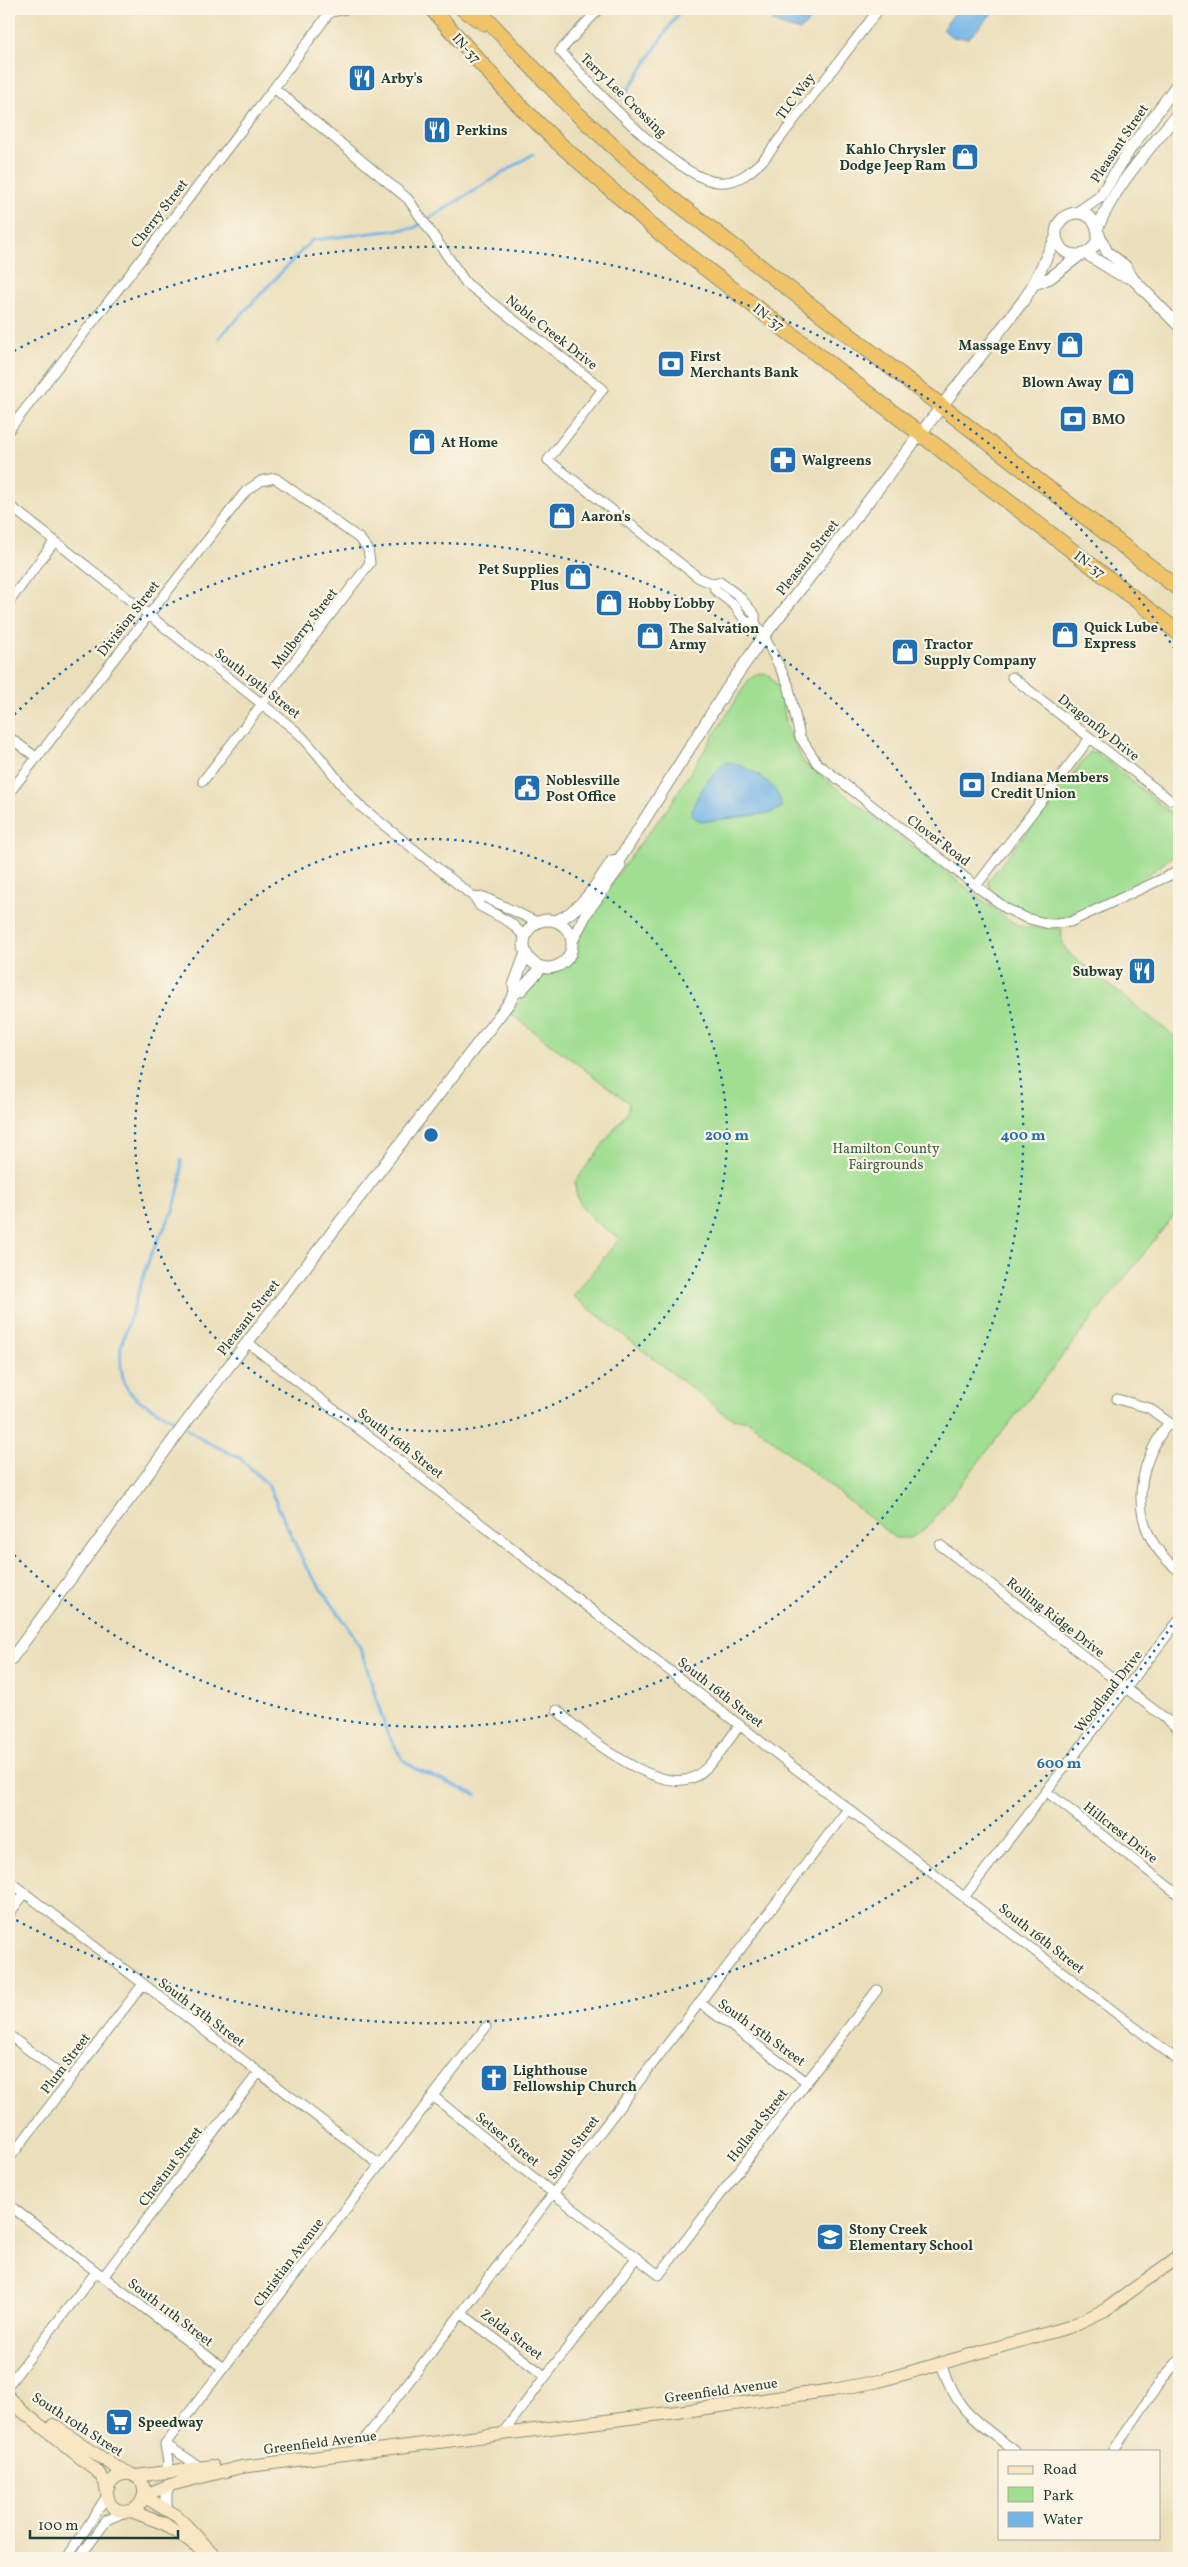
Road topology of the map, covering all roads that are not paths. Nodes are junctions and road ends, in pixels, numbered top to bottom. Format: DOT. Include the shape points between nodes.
graph roads {
  1 [pos="346,9"];
  2 [pos="432,9"];
  3 [pos="463,9"];
  4 [pos="477,9"];
  5 [pos="599,9"];
  6 [pos="879,9"];
  7 [pos="329,10"];
  8 [pos="496,30"];
  9 [pos="1179,82"];
  10 [pos="274,88"];
  11 [pos="1179,112"];
  12 [pos="721,183"];
  13 [pos="1077,213"];
  14 [pos="1097,231"];
  15 [pos="1056,238"];
  16 [pos="1082,254"];
  17 [pos="1132,279"];
  18 [pos="1035,284"];
  19 [pos="1179,326"];
  20 [pos="941,407"];
  21 [pos="9,430"];
  22 [pos="921,434"];
  23 [pos="280,480"];
  24 [pos="9,505"];
  25 [pos="54,542"];
  26 [pos="1179,590"];
  27 [pos="9,602"];
  28 [pos="147,615"];
  29 [pos="1179,633"];
  30 [pos="764,636"];
  31 [pos="1012,677"];
  32 [pos="263,704"];
  33 [pos="9,737"];
  34 [pos="1090,738"];
  35 [pos="36,758"];
  36 [pos="203,781"];
  37 [pos="9,793"];
  38 [pos="1170,800"];
  39 [pos="619,860"];
  40 [pos="1179,871"];
  41 [pos="976,886"];
  42 [pos="475,898"];
  43 [pos="556,921"];
  44 [pos="537,922"];
  45 [pos="525,936"];
  46 [pos="572,941"];
  47 [pos="526,953"];
  48 [pos="542,967"];
  49 [pos="515,993"];
  50 [pos="247,1342"];
  51 [pos="1117,1399"];
  52 [pos="1169,1422"];
  53 [pos="1179,1430"];
  54 [pos="940,1545"];
  55 [pos="1179,1571"];
  56 [pos="1179,1620"];
  57 [pos="9,1662"];
  58 [pos="1127,1689"];
  59 [pos="557,1710"];
  60 [pos="740,1725"];
  61 [pos="1179,1730"];
  62 [pos="1047,1792"];
  63 [pos="848,1809"];
  64 [pos="9,1881"];
  65 [pos="25,1893"];
  66 [pos="1179,1895"];
  67 [pos="965,1896"];
  68 [pos="9,1914"];
  69 [pos="143,1984"];
  70 [pos="877,1990"];
  71 [pos="700,2003"];
  72 [pos="486,2027"];
  73 [pos="9,2035"];
  74 [pos="1179,2061"];
  75 [pos="259,2072"];
  76 [pos="69,2081"];
  77 [pos="807,2082"];
  78 [pos="434,2097"];
  79 [pos="9,2159"];
  80 [pos="380,2164"];
  81 [pos="554,2194"];
  82 [pos="9,2204"];
  83 [pos="1179,2256"];
  84 [pos="636,2258"];
  85 [pos="100,2275"];
  86 [pos="659,2276"];
  87 [pos="462,2314"];
  88 [pos="1179,2360"];
  89 [pos="941,2364"];
  90 [pos="224,2368"];
  91 [pos="545,2376"];
  92 [pos="9,2384"];
  93 [pos="9,2397"];
  94 [pos="501,2435"];
  95 [pos="165,2444"];
  96 [pos="1013,2450"];
  97 [pos="1114,2450"];
  98 [pos="354,2454"];
  99 [pos="240,2467"];
  100 [pos="202,2468"];
  101 [pos="133,2475"];
  102 [pos="168,2479"];
  103 [pos="107,2493"];
  104 [pos="145,2496"];
  105 [pos="166,2509"];
  106 [pos="128,2512"];
  107 [pos="67,2558"];
  108 [pos="79,2558"];
  109 [pos="213,2558"];
  110 [pos="217,2558"];
  1 -- 7 [label="street, Cherry Street"];
  2 -- 22 [label="highway, IN-37" via="515,101 620,199"];
  3 -- 8 [label="highway"];
  4 -- 8 [label="highway"];
  5 -- 12 [label="street, Terry Lee Crossing" via="560,51 604,98 667,154 699,177"];
  6 -- 12 [label="street, TLC Way" via="765,158 739,179"];
  7 -- 10 [label="street, Cherry Street"];
  8 -- 20 [label="highway" via="573,110 667,195"];
  9 -- 13 [label="street, Pleasant Street" via="1100,197"];
  10 -- 21 [label="street, Cherry Street"];
  10 -- 30 [label="street, Noble Creek Drive" via="408,199 466,283 603,389 548,460 699,578 714,584 720,582 740,596 755,615 755,623"];
  11 -- 14 [label="street, Pleasant Street" via="1123,180"];
  13 -- 14 [label="street" via="1088,216"];
  13 -- 15 [label="street" via="1062,218 1056,228"];
  14 -- 16 [label="street" via="1096,242"];
  14 -- 17 [label="street" via="1107,252 1125,266"];
  15 -- 16 [label="street" via="1065,251"];
  15 -- 18 [label="street, Pleasant Street" via="1040,267"];
  16 -- 17 [label="street"];
  16 -- 18 [label="street, Pleasant Street" via="1050,278"];
  17 -- 19 [label="street"];
  18 -- 20 [label="street, Pleasant Street"];
  20 -- 22 [label="street, Pleasant Street"];
  20 -- 26 [label="highway"];
  22 -- 29 [label="highway, IN-37"];
  22 -- 30 [label="street, Pleasant Street"];
  23 -- 28 [label="street, Division Street" via="266,479 250,487"];
  23 -- 32 [label="street, Mulberry Street" via="360,539 368,549 370,563"];
  24 -- 25 [label="street, South 19th Street"];
  25 -- 27 [label="street"];
  25 -- 28 [label="street, South 19th Street"];
  28 -- 32 [label="street, South 19th Street"];
  28 -- 35 [label="street, Division Street"];
  30 -- 39 [label="street, Pleasant Street"];
  30 -- 41 [label="street, Clover Road" via="788,684 800,737 810,755 828,773"];
  31 -- 34 [label="street, Dragonfly Drive"];
  32 -- 36 [label="street, Mulberry Street"];
  32 -- 42 [label="street, South 19th Street" via="311,744 360,806"];
  33 -- 35 [label="street"];
  34 -- 38 [label="street, Dragonfly Drive"];
  34 -- 41 [label="street"];
  35 -- 37 [label="street, Division Street"];
  39 -- 43 [label="street, Pleasant Street" via="612,861 577,909"];
  39 -- 46 [label="street, Pleasant Street" via="620,866 587,912"];
  40 -- 41 [label="street, Clover Road" via="1080,918 1058,924 1037,922 1018,915"];
  42 -- 44 [label="street, South 19th Street" via="484,897"];
  42 -- 45 [label="street, South 19th Street" via="480,906 511,923"];
  43 -- 44 [label="street"];
  43 -- 46 [label="street" via="566,927"];
  44 -- 45 [label="street"];
  45 -- 47 [label="street"];
  46 -- 48 [label="street" via="564,962"];
  47 -- 48 [label="street"];
  47 -- 49 [label="street, Pleasant Street" via="514,985"];
  48 -- 49 [label="street, Pleasant Street"];
  49 -- 50 [label="street, Pleasant Street"];
  50 -- 57 [label="street, Pleasant Street"];
  50 -- 60 [label="street, South 16th Street"];
  51 -- 52 [label="street" via="1150,1408"];
  52 -- 53 [label="street"];
  52 -- 55 [label="street" via="1147,1458 1141,1506 1153,1541"];
  54 -- 58 [label="street, Rolling Ridge Drive"];
  56 -- 58 [label="street, Woodland Drive"];
  58 -- 61 [label="street, Rolling Ridge Drive"];
  58 -- 62 [label="street, Woodland Drive"];
  59 -- 60 [label="street" via="609,1752 659,1778 674,1781 692,1779 703,1772"];
  60 -- 63 [label="street, South 16th Street"];
  62 -- 66 [label="street, Hillcrest Drive"];
  62 -- 67 [label="street, Woodland Drive"];
  63 -- 67 [label="street, South 16th Street"];
  63 -- 71 [label="street, South Street"];
  64 -- 65 [label="street, South 13th Street"];
  65 -- 68 [label="street"];
  65 -- 69 [label="street, South 13th Street"];
  67 -- 74 [label="street, South 16th Street"];
  69 -- 75 [label="street, South 13th Street"];
  69 -- 76 [label="street, Plum Street"];
  70 -- 77 [label="street, Holland Street"];
  71 -- 77 [label="street, South 15th Street"];
  71 -- 81 [label="street, South Street"];
  72 -- 78 [label="street, Christian Avenue"];
  73 -- 76 [label="street"];
  75 -- 80 [label="street, South 13th Street"];
  75 -- 85 [label="street, Chestnut Street"];
  76 -- 79 [label="street, Plum Street"];
  77 -- 86 [label="street, Holland Street"];
  78 -- 80 [label="street, Christian Avenue"];
  78 -- 81 [label="street, Setser Street"];
  80 -- 90 [label="street, Christian Avenue"];
  81 -- 84 [label="street, Setser Street"];
  81 -- 87 [label="street, South Street"];
  82 -- 85 [label="street, South 11th Street"];
  83 -- 89 [label="main road, Greenfield Avenue" via="1093,2317 1044,2336"];
  84 -- 86 [label="street, Setser Street"];
  84 -- 91 [label="street"];
  85 -- 90 [label="street, South 11th Street"];
  85 -- 92 [label="street, Chestnut Street"];
  87 -- 91 [label="street, Zelda Street"];
  87 -- 98 [label="street, South Street"];
  88 -- 97 [label="street"];
  89 -- 94 [label="main road, Greenfield Avenue" via="833,2390"];
  89 -- 96 [label="street" via="959,2406"];
  90 -- 95 [label="street, Christian Avenue"];
  91 -- 94 [label="street"];
  93 -- 101 [label="main road, South 10th Street"];
  93 -- 103 [label="main road, South 10th Street" via="22,2412 96,2470 104,2480"];
  94 -- 98 [label="main road, Greenfield Avenue"];
  95 -- 100 [label="street"];
  95 -- 102 [label="street"];
  98 -- 99 [label="main road, Greenfield Avenue"];
  99 -- 100 [label="main road, Greenfield Avenue"];
  99 -- 102 [label="main road, Greenfield Avenue"];
  100 -- 102 [label="main road, Greenfield Avenue"];
  101 -- 102 [label="main road, Greenfield Avenue"];
  101 -- 103 [label="main road" via="124,2474 113,2479"];
  101 -- 104 [label="main road" via="142,2482"];
  102 -- 104 [label="main road, Greenfield Avenue"];
  102 -- 105 [label="street"];
  103 -- 106 [label="main road" via="113,2507"];
  103 -- 107 [label="street"];
  104 -- 105 [label="main road"];
  104 -- 106 [label="main road" via="140,2506"];
  105 -- 110 [label="main road" via="177,2516"];
  106 -- 108 [label="street" via="107,2520"];
  106 -- 109 [label="main road" via="165,2524"];
}
